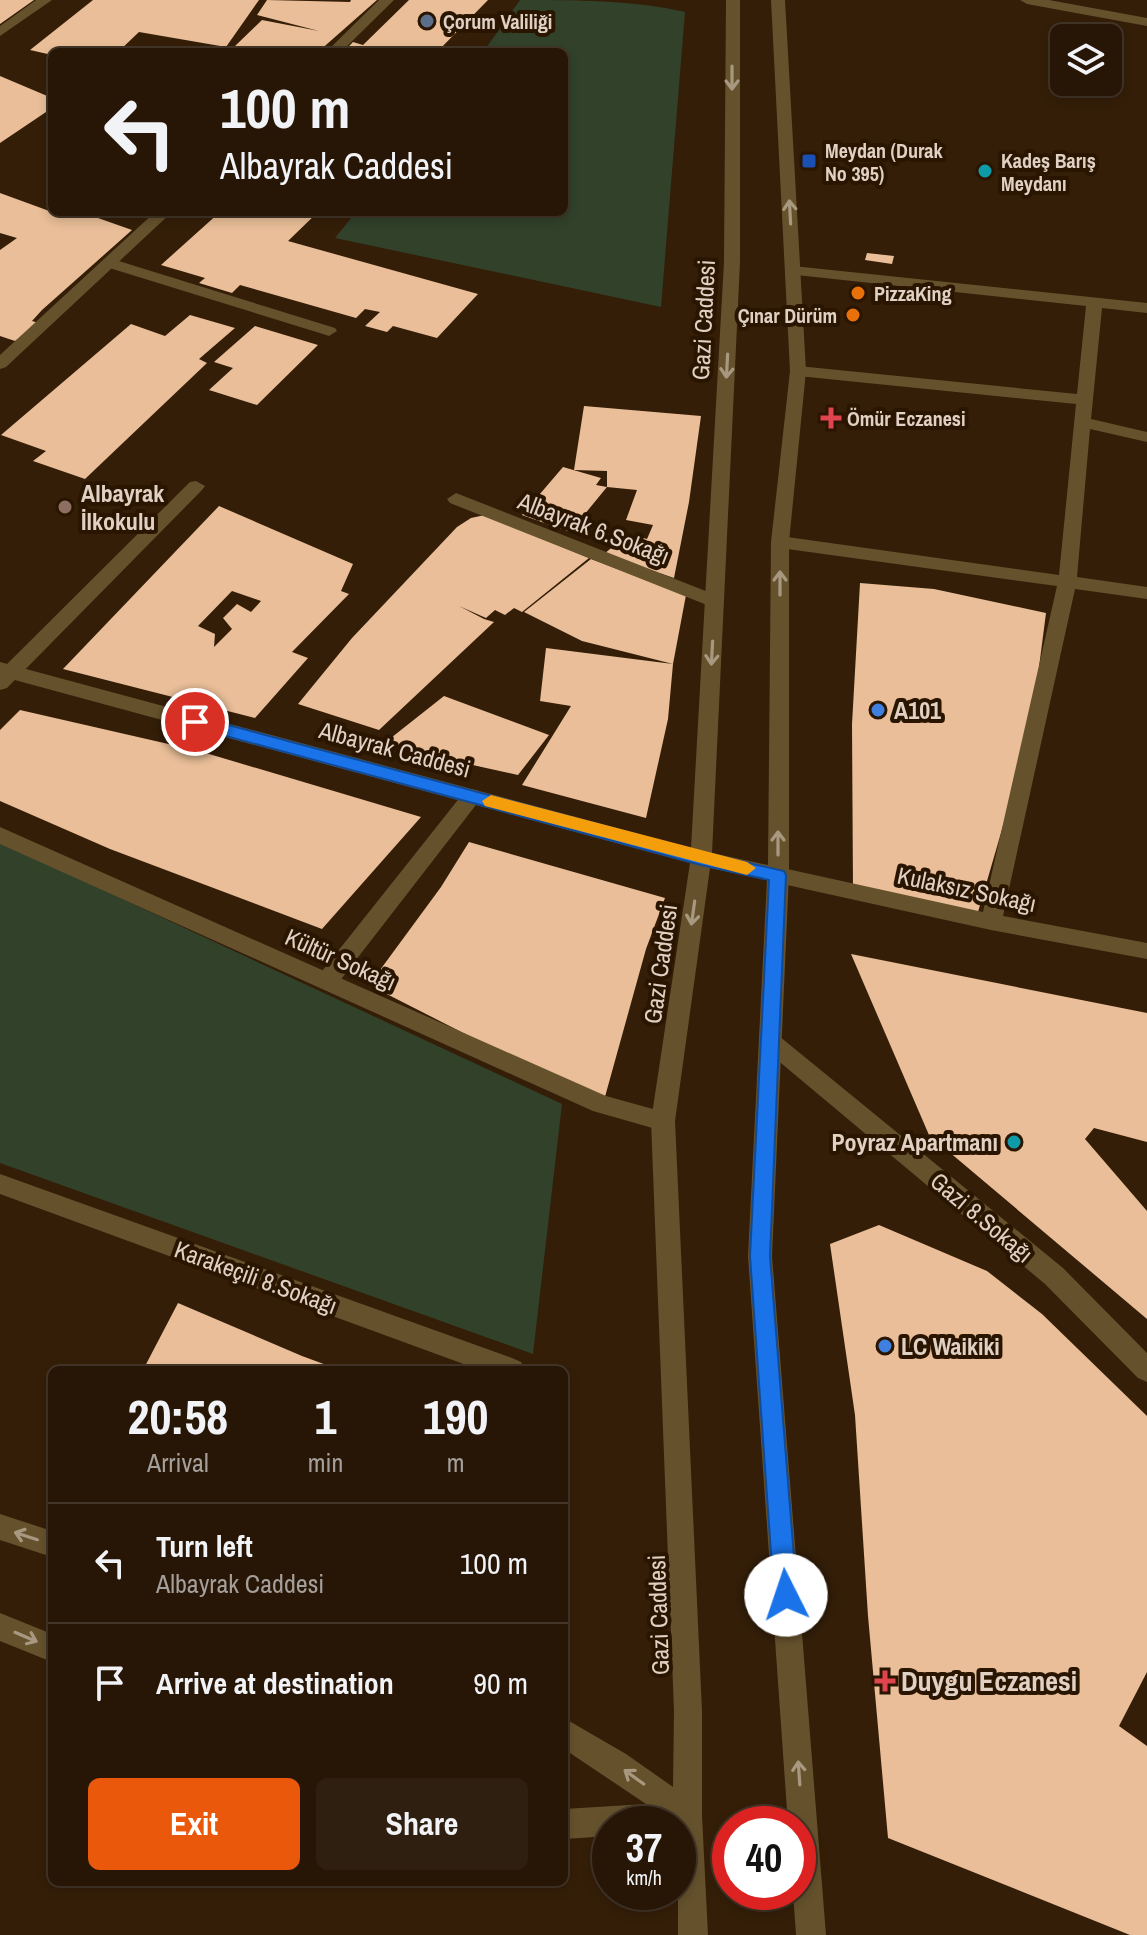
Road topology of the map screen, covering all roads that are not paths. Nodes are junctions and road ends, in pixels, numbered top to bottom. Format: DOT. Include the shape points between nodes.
graph roads {
  1 [pos="45,0"];
  2 [pos="387,0"];
  3 [pos="733,0"];
  4 [pos="778,0"];
  5 [pos="1027,0"];
  6 [pos="1147,22"];
  7 [pos="0,32"];
  8 [pos="337,48"];
  9 [pos="160,216"];
  10 [pos="109,263"];
  11 [pos="793,271"];
  12 [pos="1094,304"];
  13 [pos="1147,308"];
  14 [pos="329,331"];
  15 [pos="7,348"];
  16 [pos="0,364"];
  17 [pos="798,371"];
  18 [pos="1084,400"];
  19 [pos="1082,422"];
  20 [pos="1147,437"];
  21 [pos="196,486"];
  22 [pos="456,499"];
  23 [pos="780,542"];
  24 [pos="1067,582"];
  25 [pos="1147,593"];
  26 [pos="714,601"];
  27 [pos="3,675"];
  28 [pos="472,796"];
  29 [pos="0,835"];
  30 [pos="701,858"];
  31 [pos="778,875"];
  32 [pos="991,922"];
  33 [pos="1147,951"];
  34 [pos="327,981"];
  35 [pos="771,1042"];
  36 [pos="663,1121"];
  37 [pos="0,1184"];
  38 [pos="501,1366"];
  39 [pos="1147,1370"];
  40 [pos="0,1527"];
  41 [pos="48,1543"];
  42 [pos="0,1627"];
  43 [pos="48,1646"];
  44 [pos="568,1734"];
  45 [pos="673,1806"];
  46 [pos="687,1806"];
  47 [pos="592,1822"];
  48 [pos="568,1824"];
  49 [pos="692,1910"];
  50 [pos="693,1935"];
  51 [pos="811,1935"];
  1 -- 7 [label="street"];
  2 -- 8 [label="street"];
  3 -- 26 [label="street, Gazi Caddesi, one-way" via="732,262"];
  11 -- 4 [label="street, one-way"];
  5 -- 6 [label="street"];
  9 -- 10 [label="street"];
  10 -- 14 [label="street"];
  10 -- 15 [label="street"];
  11 -- 12 [label="street"];
  11 -- 17 [label="street"];
  12 -- 13 [label="street"];
  12 -- 18 [label="street"];
  15 -- 16 [label="street"];
  17 -- 18 [label="street"];
  17 -- 23 [label="street"];
  18 -- 19 [label="street"];
  19 -- 20 [label="street"];
  19 -- 24 [label="street"];
  21 -- 27 [label="street"];
  22 -- 26 [label="street, Albayrak 6.Sokağı"];
  23 -- 24 [label="street"];
  31 -- 23 [label="street, one-way"];
  24 -- 25 [label="street"];
  24 -- 32 [label="street"];
  26 -- 30 [label="street, Gazi Caddesi, one-way"];
  27 -- 28 [label="street, Albayrak Caddesi"];
  28 -- 30 [label="street, Albayrak Caddesi"];
  28 -- 34 [label="street"];
  29 -- 34 [label="street, Kültür Sokağı"];
  30 -- 31 [label="street, Albayrak Caddesi"];
  30 -- 36 [label="street, Gazi Caddesi, one-way"];
  31 -- 32 [label="street, Kulaksız Sokağı"];
  31 -- 35 [label="street"];
  32 -- 33 [label="street, Kulaksız Sokağı"];
  34 -- 36 [label="street, Kültür Sokağı" via="601,1104"];
  35 -- 39 [label="street, Gazi 8.Sokağı" via="1054,1276"];
  51 -- 35 [label="street, one-way" via="760,1256"];
  36 -- 46 [label="street, Gazi Caddesi" via="688,1711"];
  37 -- 38 [label="street, Karakeçili 8.Sokağı"];
  41 -- 40 [label="street, one-way"];
  42 -- 43 [label="street, one-way"];
  45 -- 44 [label="street, one-way"];
  47 -- 48 [label="street"];
  49 -- 50 [label="street, Gazi Caddesi"];
}
